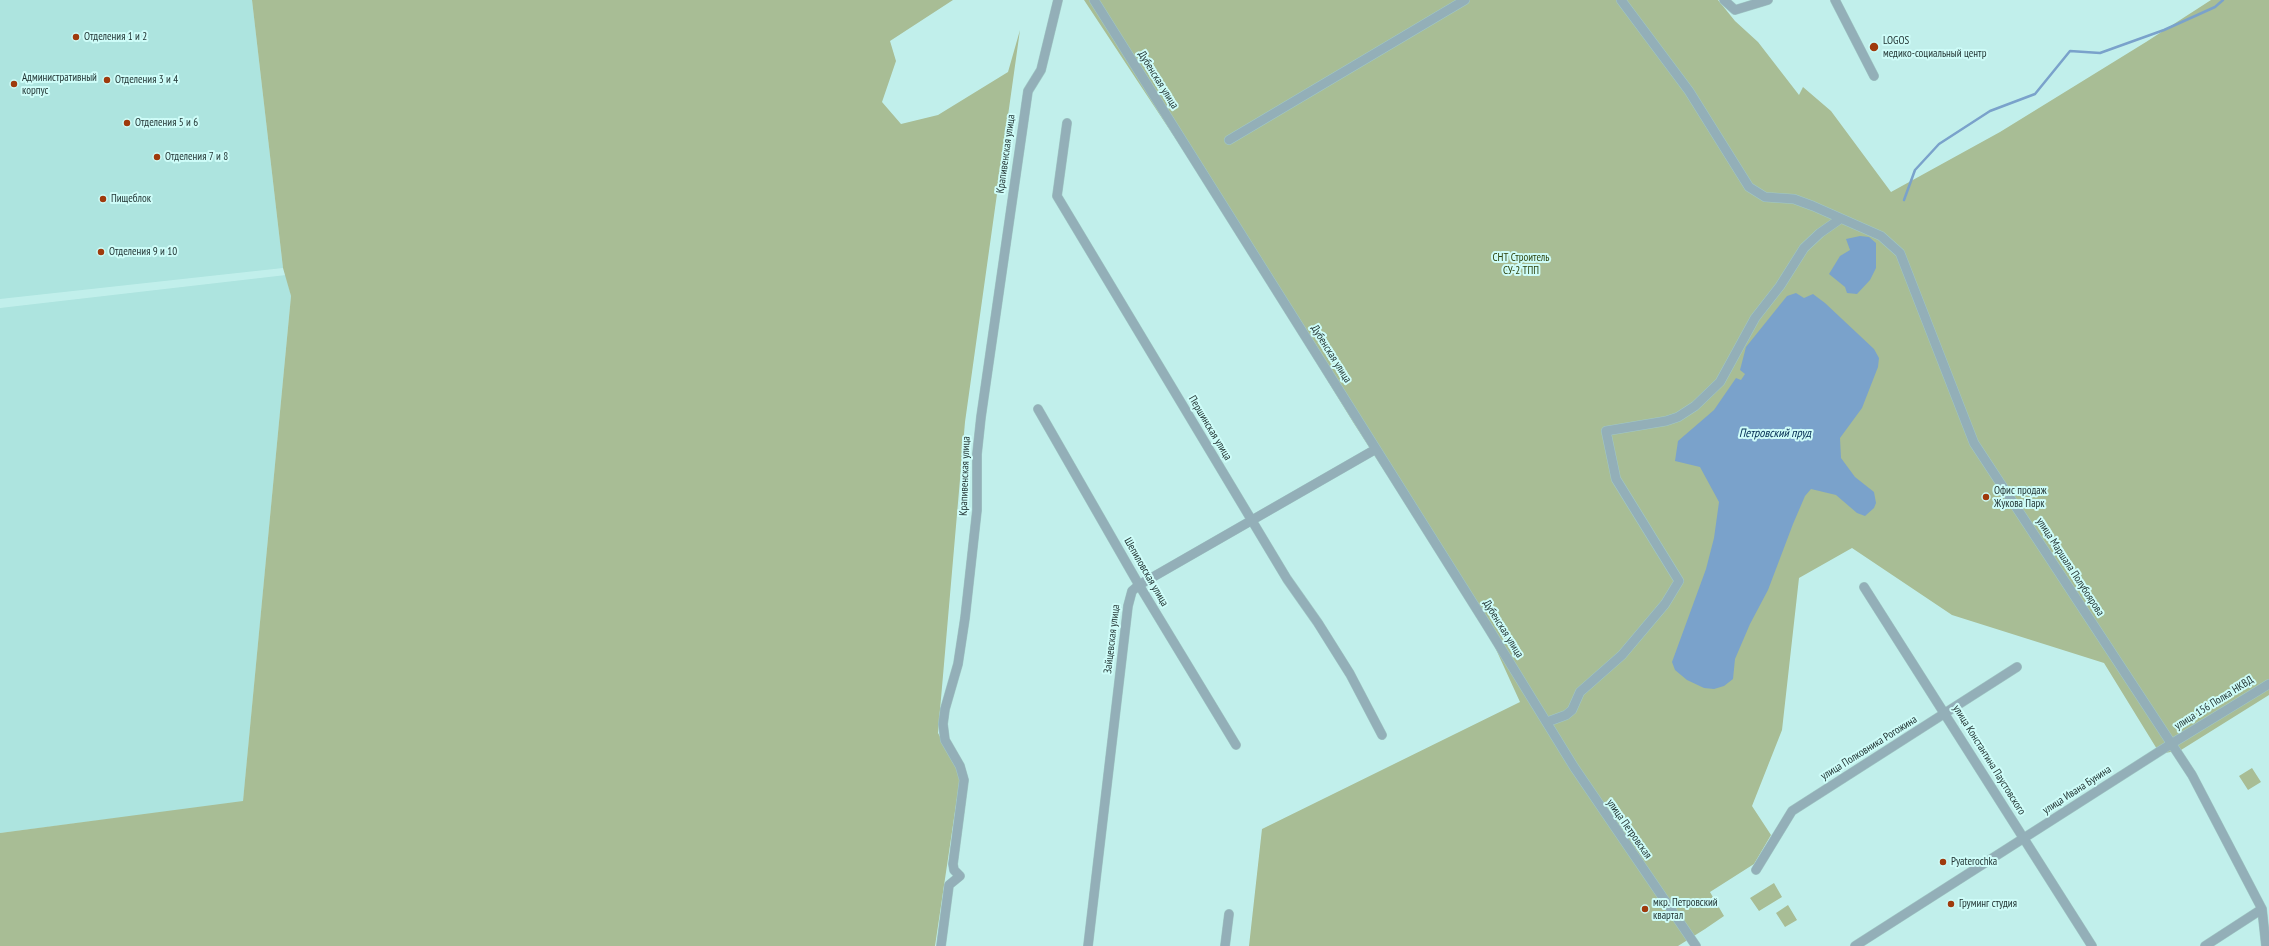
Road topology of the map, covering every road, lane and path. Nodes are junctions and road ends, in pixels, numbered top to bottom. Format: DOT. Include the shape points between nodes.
graph roads {
  1 [pos="1058,0"];
  2 [pos="1094,0"];
  3 [pos="1465,0"];
  4 [pos="1621,0"];
  5 [pos="1724,0"];
  6 [pos="1768,0"];
  7 [pos="1836,0"];
  8 [pos="1874,76"];
  9 [pos="1068,123"];
  10 [pos="1229,140"];
  11 [pos="1840,219"];
  12 [pos="1038,409"];
  13 [pos="1376,449"];
  14 [pos="1251,520"];
  15 [pos="1138,585"];
  16 [pos="1864,587"];
  17 [pos="2017,668"];
  18 [pos="2269,684"];
  19 [pos="1946,714"];
  20 [pos="1547,722"];
  21 [pos="1382,734"];
  22 [pos="2171,744"];
  23 [pos="1236,745"];
  24 [pos="2023,839"];
  25 [pos="1756,870"];
  26 [pos="2262,909"];
  27 [pos="1229,914"];
  28 [pos="941,946"];
  29 [pos="1088,946"];
  30 [pos="1225,946"];
  31 [pos="1696,946"];
  32 [pos="1855,946"];
  33 [pos="2092,946"];
  34 [pos="2205,946"];
  35 [pos="2266,946"];
  1 -- 28 [label="street, Крапивенская улица" via="1041,70 1027,97 981,417 977,454 976,510 965,618 958,664 943,724 945,740 960,766 964,780 953,864 954,870 960,876 949,885"];
  2 -- 13 [label="street, Дубенская улица"];
  3 -- 10 [label="street"];
  4 -- 11 [label="street, улица Маршала Полубоярова" via="1689,91 1749,187 1765,197 1798,200"];
  5 -- 6 [label="street" via="1735,10"];
  7 -- 8 [label="street"];
  9 -- 14 [label="street, Першинская улица" via="1057,196"];
  11 -- 20 [label="street" via="1804,248 1780,286 1755,318 1720,382 1695,406 1666,421 1606,431 1616,479 1679,581 1665,604 1622,655 1580,692 1572,710"];
  11 -- 22 [label="street, улица Маршала Полубоярова" via="1882,236 1900,253 1974,443"];
  12 -- 15 [label="street, Шепиловская улица"];
  13 -- 14 [label="street"];
  13 -- 20 [label="street, Дубенская улица"];
  14 -- 15 [label="street"];
  14 -- 21 [label="street, Першинская улица" via="1286,579 1350,674"];
  15 -- 23 [label="street, Шепиловская улица"];
  15 -- 29 [label="street, Зайцевская улица" via="1132,591 1128,606"];
  16 -- 19 [label="street, улица Константина Паустовского"];
  17 -- 19 [label="street, улица Полковника Рогожина"];
  18 -- 22 [label="street, улица 156 Полка НКВД"];
  19 -- 24 [label="street, улица Константина Паустовского"];
  19 -- 25 [label="street, улица Полковника Рогожина" via="1792,811"];
  20 -- 31 [label="street, улица Петровская" via="1603,812"];
  22 -- 24 [label="street, улица Ивана Бунина"];
  22 -- 26 [label="street, улица Маршала Полубоярова" via="2192,775"];
  24 -- 32 [label="street, улица Ивана Бунина"];
  24 -- 33 [label="street, улица Константина Паустовского"];
  26 -- 34 [label="street"];
  26 -- 35 [label="street, улица Маршала Полубоярова"];
  27 -- 30 [label="street"];
}
